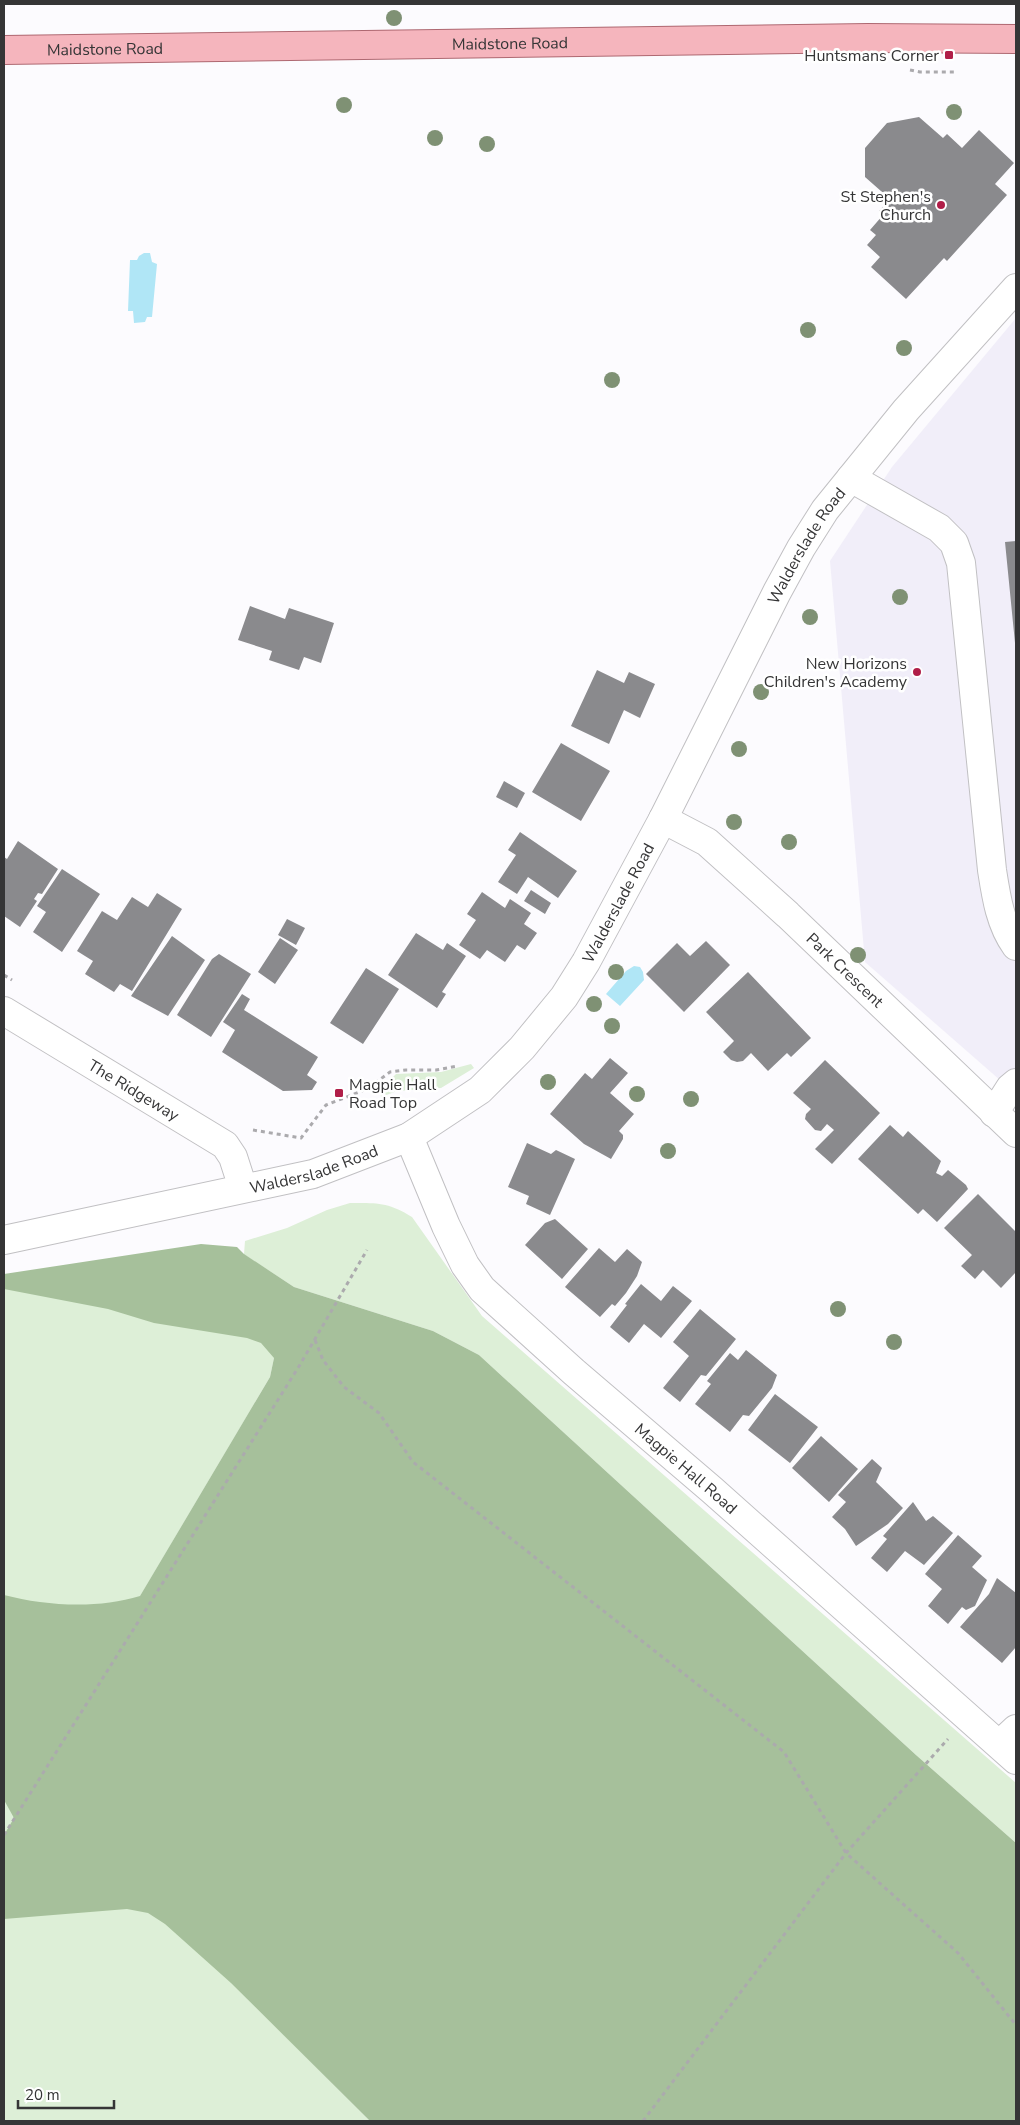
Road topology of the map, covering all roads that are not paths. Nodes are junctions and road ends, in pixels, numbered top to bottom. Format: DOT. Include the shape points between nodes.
graph roads {
  1 [pos="1016,38"];
  2 [pos="4,50"];
  3 [pos="1016,288"];
  4 [pos="851,478"];
  5 [pos="663,819"];
  6 [pos="1016,946"];
  7 [pos="4,1011"];
  8 [pos="1016,1083"];
  9 [pos="994,1113"];
  10 [pos="1016,1133"];
  11 [pos="410,1137"];
  12 [pos="243,1188"];
  13 [pos="4,1240"];
  14 [pos="1011,1744"];
  1 -- 2 [label="main road, Maidstone Road"];
  3 -- 4 [label="street, Walderslade Road" via="906,410"];
  4 -- 5 [label="street, Walderslade Road" via="826,510 791,566"];
  4 -- 6 [label="street" via="939,528 954,543 961,562 992,870 998,906"];
  5 -- 9 [label="street, Park Crescent" via="707,842 788,915"];
  5 -- 11 [label="street, Walderslade Road" via="564,997 522,1048 480,1090"];
  7 -- 12 [label="street, The Ridgeway" via="224,1145 233,1157"];
  8 -- 9 [label="street"];
  9 -- 10 [label="street, Park Crescent"];
  11 -- 12 [label="street, Walderslade Road" via="313,1174"];
  11 -- 14 [label="street, Magpie Hall Road" via="464,1265 482,1289 971,1719"];
  12 -- 13 [label="street, Walderslade Road"];
}
